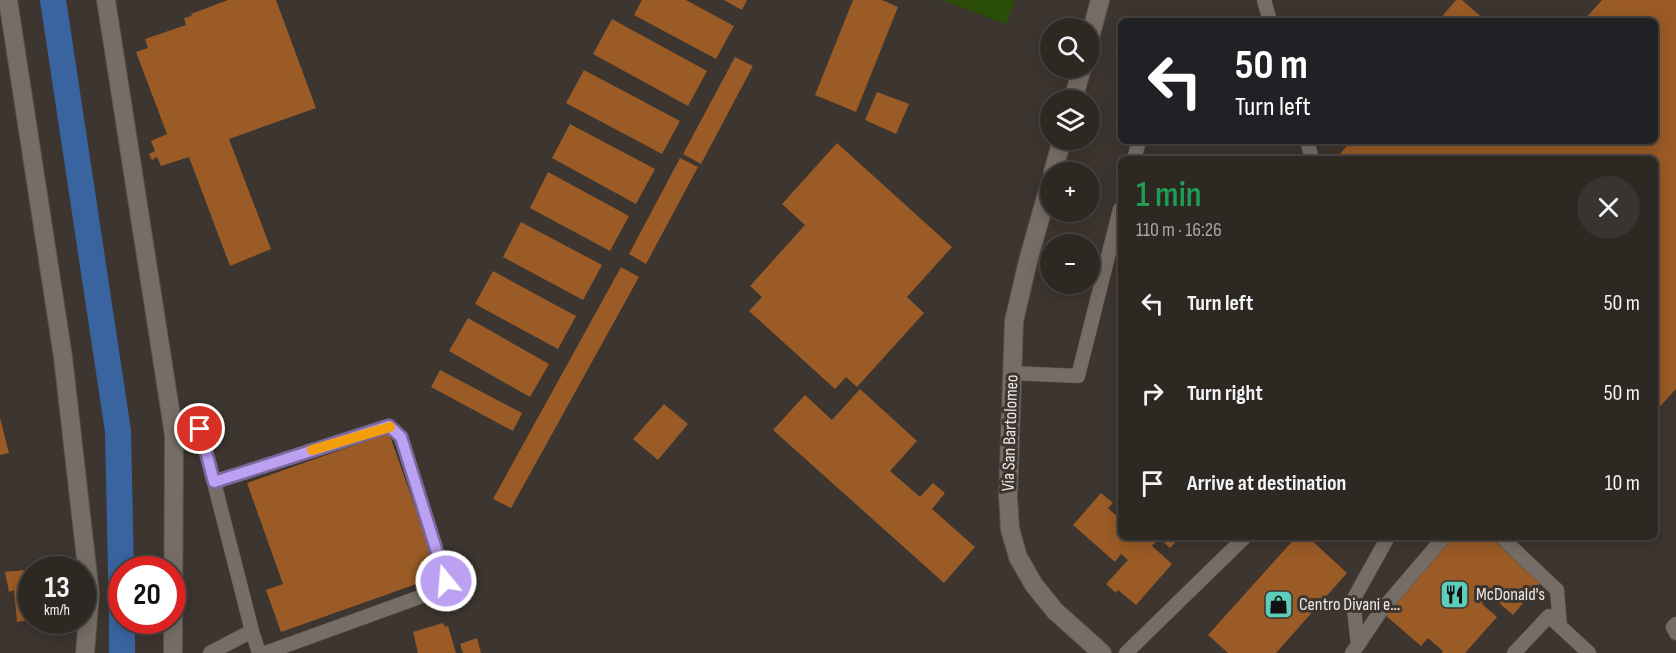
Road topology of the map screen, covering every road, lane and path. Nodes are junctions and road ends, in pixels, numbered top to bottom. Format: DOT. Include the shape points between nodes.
graph roads {
  1 [pos="9,0"];
  2 [pos="106,0"];
  3 [pos="1100,0"];
  4 [pos="1264,0"];
  5 [pos="1095,18"];
  6 [pos="1269,18"];
  7 [pos="1118,217"];
  8 [pos="1040,218"];
  9 [pos="1011,373"];
  10 [pos="173,428"];
  11 [pos="214,482"];
  12 [pos="1242,540"];
  13 [pos="1386,540"];
  14 [pos="1441,540"];
  15 [pos="1504,540"];
  16 [pos="1676,624"];
  17 [pos="1560,626"];
  18 [pos="252,631"];
  19 [pos="1676,633"];
  20 [pos="1355,649"];
  21 [pos="85,653"];
  22 [pos="173,653"];
  23 [pos="210,653"];
  24 [pos="259,653"];
  25 [pos="265,653"];
  26 [pos="1102,653"];
  27 [pos="1126,653"];
  28 [pos="1514,653"];
  29 [pos="1589,653"];
  1 -- 21 [label="street" via="63,357 90,594"];
  2 -- 10 [label="street"];
  3 -- 5 [label="street"];
  4 -- 6 [label="lane"];
  7 -- 9 [label="lane" via="1078,376"];
  8 -- 9 [label="street, Via San Bartolomeo" via="1014,321"];
  9 -- 26 [label="street, Via San Bartolomeo" via="1008,496 1010,529 1018,557 1055,611"];
  10 -- 11 [label="lane" via="200,429"];
  10 -- 22 [label="street"];
  11 -- 18 [label="lane"];
  11 -- 25 [label="lane" via="389,426 401,437 446,581 442,589"];
  12 -- 27 [label="lane"];
  13 -- 20 [label="lane" via="1353,600"];
  14 -- 20 [label="lane" via="1380,612"];
  15 -- 17 [label="lane" via="1557,590"];
  16 -- 19 [label="lane"];
  17 -- 28 [label="lane" via="1549,616"];
  17 -- 29 [label="lane"];
  18 -- 23 [label="lane"];
  18 -- 24 [label="lane"];
}
